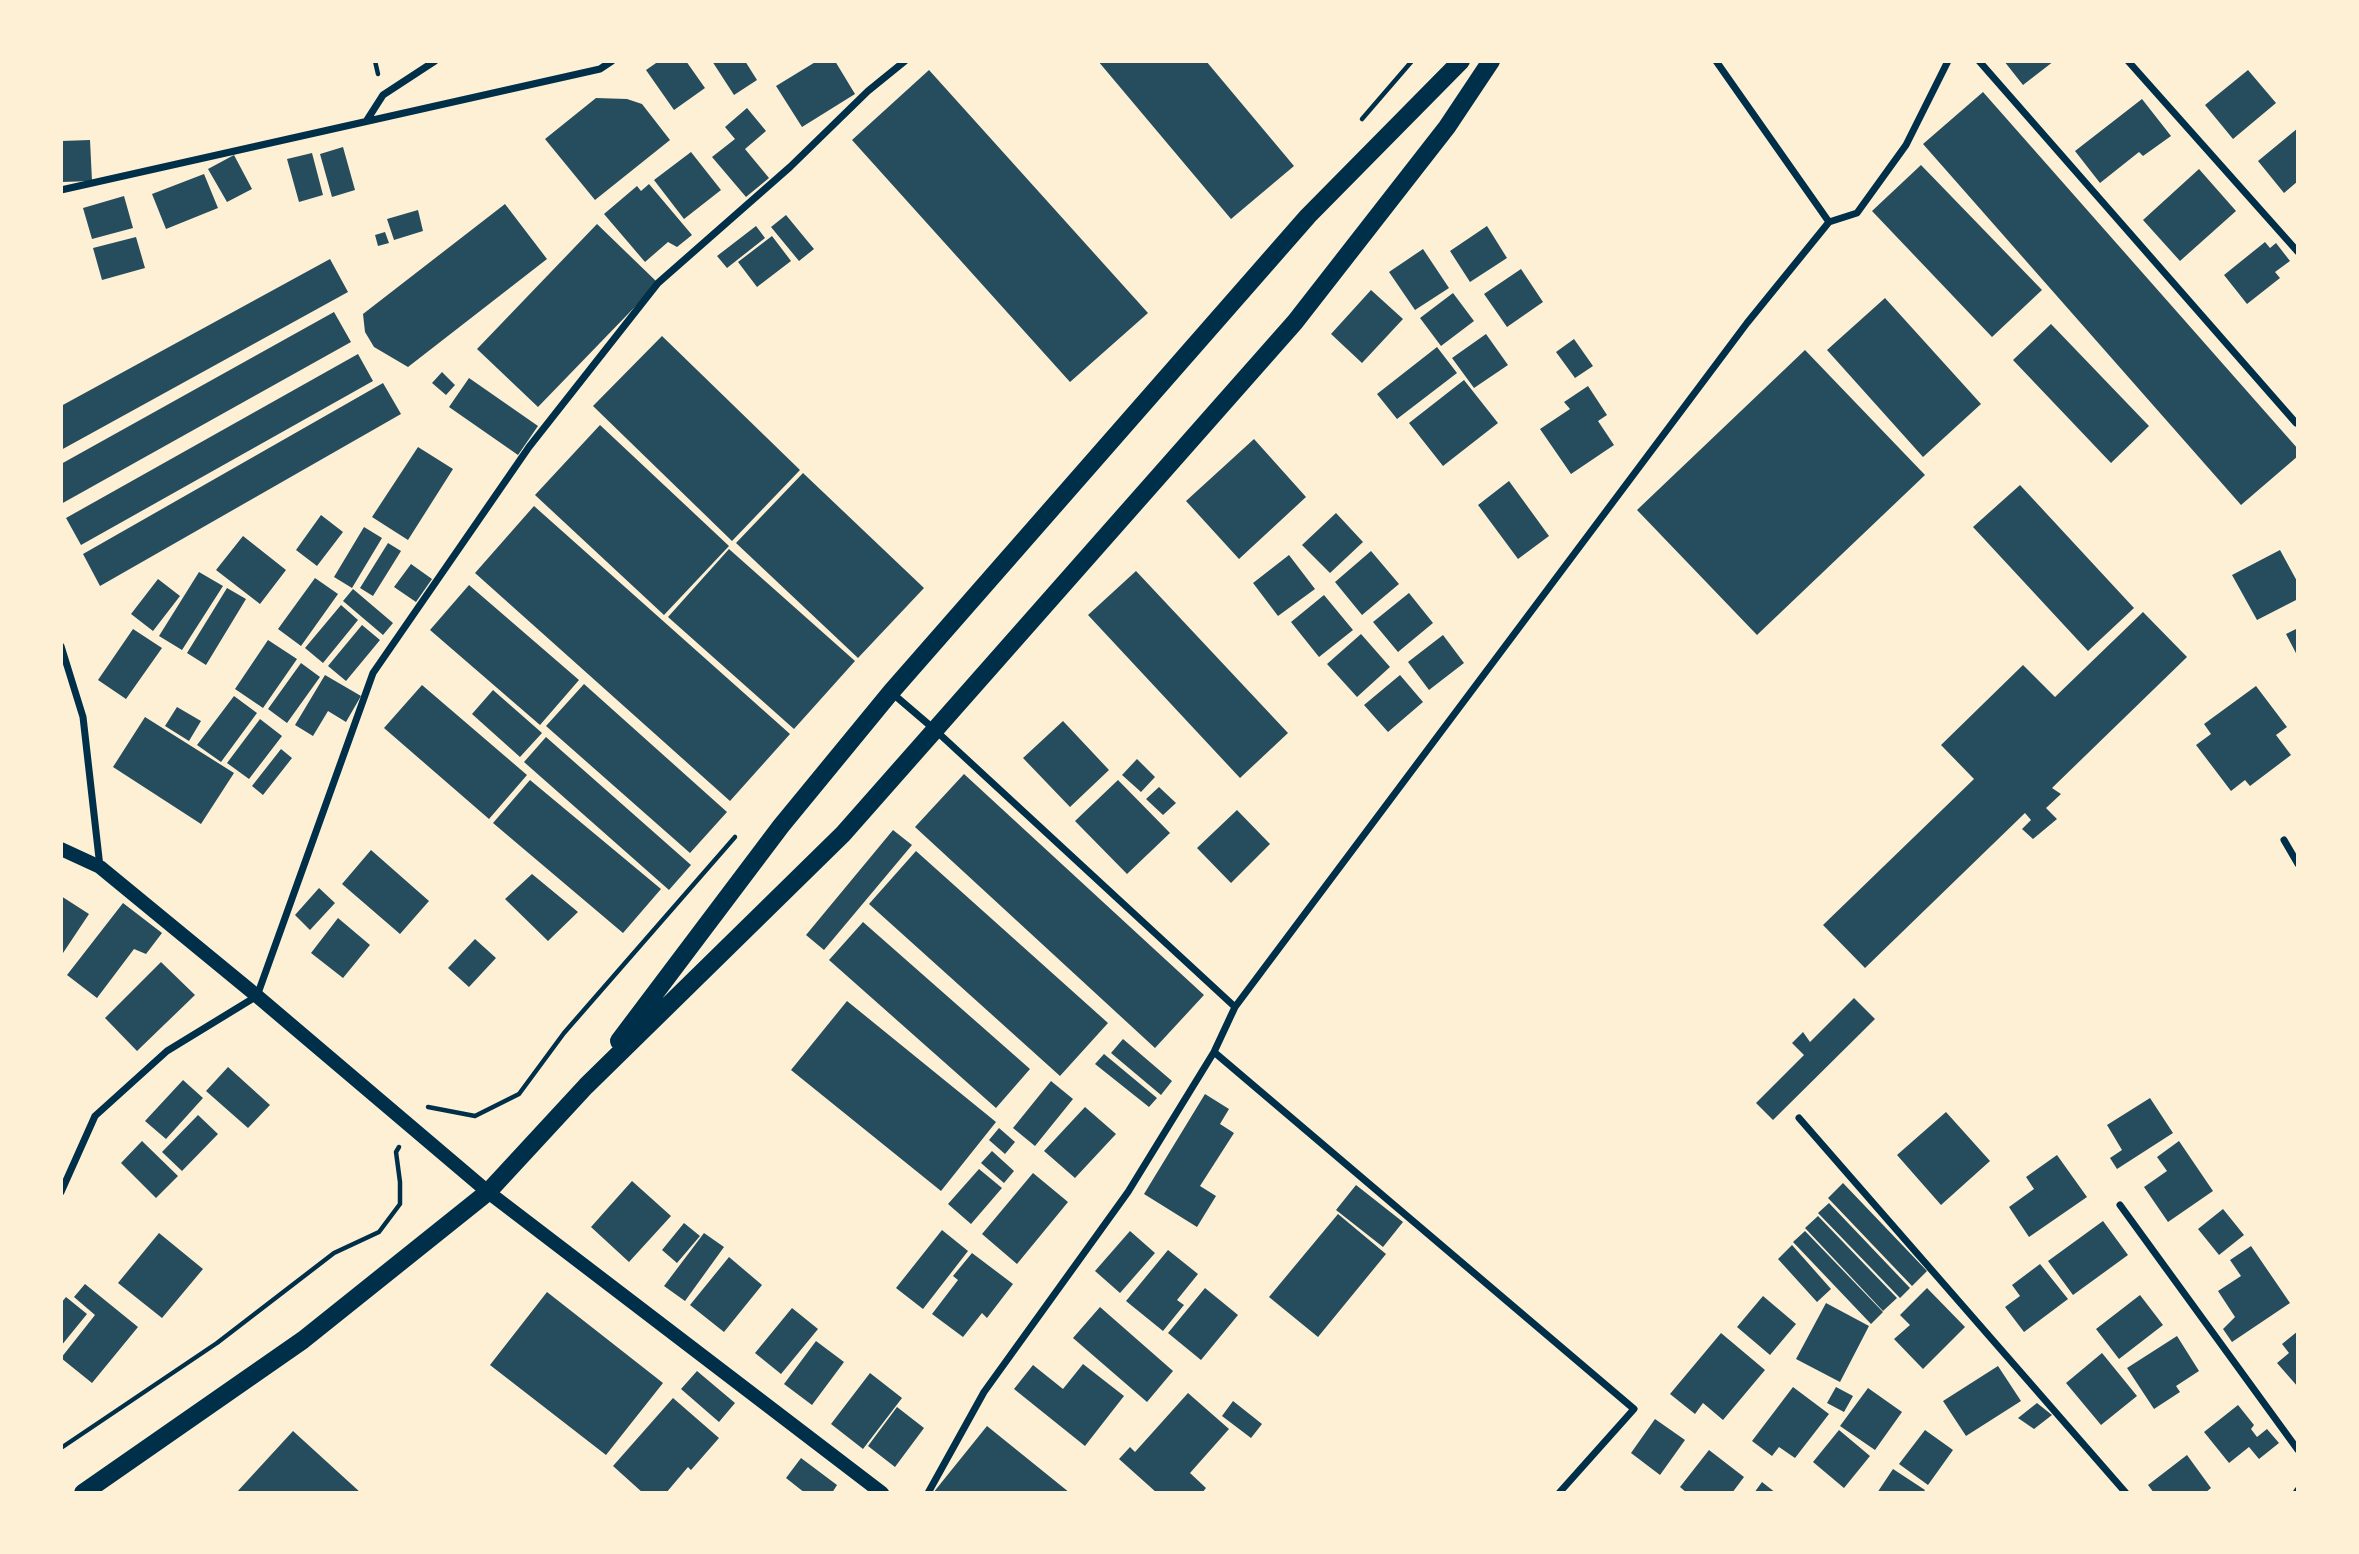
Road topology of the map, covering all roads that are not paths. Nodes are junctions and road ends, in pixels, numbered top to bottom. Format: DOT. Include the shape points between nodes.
graph roads {
  1 [pos="435,61"];
  2 [pos="612,61"];
  3 [pos="905,61"];
  4 [pos="1461,61"];
  5 [pos="1491,61"];
  6 [pos="1716,61"];
  7 [pos="1948,61"];
  8 [pos="1979,61"];
  9 [pos="2128,61"];
  10 [pos="367,120"];
  11 [pos="61,190"];
  12 [pos="1829,222"];
  13 [pos="2298,252"];
  14 [pos="2296,423"];
  15 [pos="61,646"];
  16 [pos="891,692"];
  17 [pos="934,729"];
  18 [pos="2284,840"];
  19 [pos="61,849"];
  20 [pos="2298,864"];
  21 [pos="100,867"];
  22 [pos="257,996"];
  23 [pos="1235,1007"];
  24 [pos="1214,1052"];
  25 [pos="586,1086"];
  26 [pos="1799,1118"];
  27 [pos="61,1192"];
  28 [pos="488,1192"];
  29 [pos="2120,1205"];
  30 [pos="2298,1450"];
  31 [pos="83,1493"];
  32 [pos="882,1493"];
  33 [pos="928,1493"];
  34 [pos="1559,1493"];
  35 [pos="2126,1493"];
  1 -- 10 [label="street" via="383,95"];
  2 -- 10 [label="street" via="600,69"];
  3 -- 22 [label="street" via="658,283 529,447 373,673"];
  4 -- 16 [label="main road" via="1308,216"];
  5 -- 17 [label="main road" via="1447,127 1295,322"];
  6 -- 12 [label="street"];
  7 -- 12 [label="street" via="1906,145 1857,213"];
  8 -- 14 [label="street"];
  9 -- 13 [label="street"];
  10 -- 11 [label="street"];
  12 -- 23 [label="street" via="1747,323"];
  15 -- 21 [label="street" via="83,717"];
  16 -- 17 [label="street"];
  16 -- 25 [label="main road" via="780,826"];
  17 -- 23 [label="street"];
  17 -- 25 [label="main road" via="843,835"];
  18 -- 20 [label="street"];
  19 -- 21 [label="main road"];
  21 -- 22 [label="main road"];
  22 -- 27 [label="street" via="167,1051 95,1116"];
  22 -- 28 [label="main road"];
  23 -- 24 [label="street"];
  24 -- 33 [label="street" via="1128,1192 984,1392"];
  24 -- 34 [label="street" via="1634,1409"];
  25 -- 28 [label="main road"];
  26 -- 35 [label="street"];
  28 -- 31 [label="main road" via="303,1340"];
  28 -- 32 [label="main road"];
  29 -- 30 [label="street"];
}
